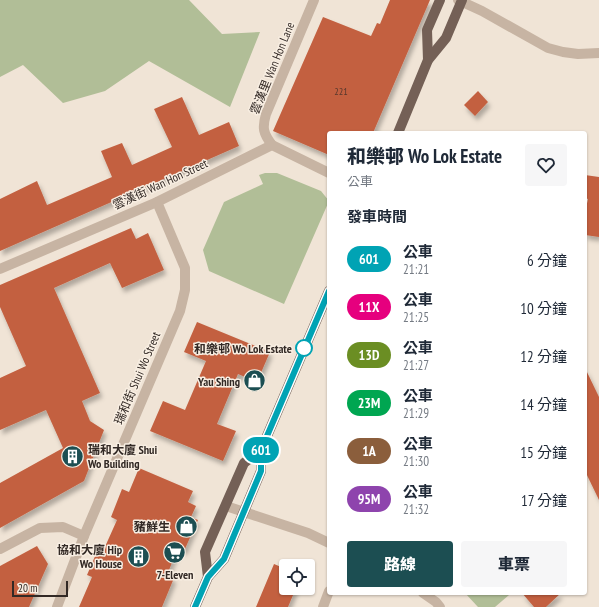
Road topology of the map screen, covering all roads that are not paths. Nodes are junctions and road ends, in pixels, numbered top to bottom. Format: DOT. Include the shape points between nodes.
graph roads {
  1 [pos="314,0"];
  2 [pos="440,0"];
  3 [pos="461,0"];
  4 [pos="599,53"];
  5 [pos="428,60"];
  6 [pos="399,131"];
  7 [pos="272,145"];
  8 [pos="327,172"];
  9 [pos="157,202"];
  10 [pos="0,269"];
  11 [pos="327,296"];
  12 [pos="261,450"];
  13 [pos="226,506"];
  14 [pos="243,512"];
  15 [pos="84,536"];
  16 [pos="327,542"];
  17 [pos="0,549"];
  18 [pos="208,577"];
  19 [pos="328,595"];
  20 [pos="426,595"];
  21 [pos="57,607"];
  22 [pos="195,607"];
  23 [pos="323,607"];
  24 [pos="440,607"];
  1 -- 7 [label="street, 雲漢里 Wan Hon Lane" via="262,125 265,136"];
  2 -- 5 [label="main road" via="427,30"];
  3 -- 4 [label="street" via="548,48 578,54"];
  3 -- 5 [label="main road" via="446,38"];
  5 -- 6 [label="main road"];
  7 -- 8 [label="street"];
  7 -- 9 [label="street, 雲漢街 Wan Hon Street"];
  9 -- 10 [label="street, 雲漢街 Wan Hon Street"];
  9 -- 15 [label="street, 瑞和街 Shui Wo Street" via="185,268 185,290 180,312"];
  11 -- 12 [label="main road"];
  12 -- 13 [label="main road" via="244,464"];
  12 -- 14 [label="main road" via="261,471"];
  13 -- 14 [label="street"];
  13 -- 18 [label="main road" via="206,552"];
  14 -- 16 [label="street" via="308,533"];
  14 -- 18 [label="main road" via="224,559"];
  15 -- 17 [label="street" via="63,527 40,528"];
  15 -- 21 [label="street, 瑞和街 Shui Wo Street"];
  18 -- 22 [label="main road"];
  19 -- 23 [label="street"];
  20 -- 24 [label="street"];
}
